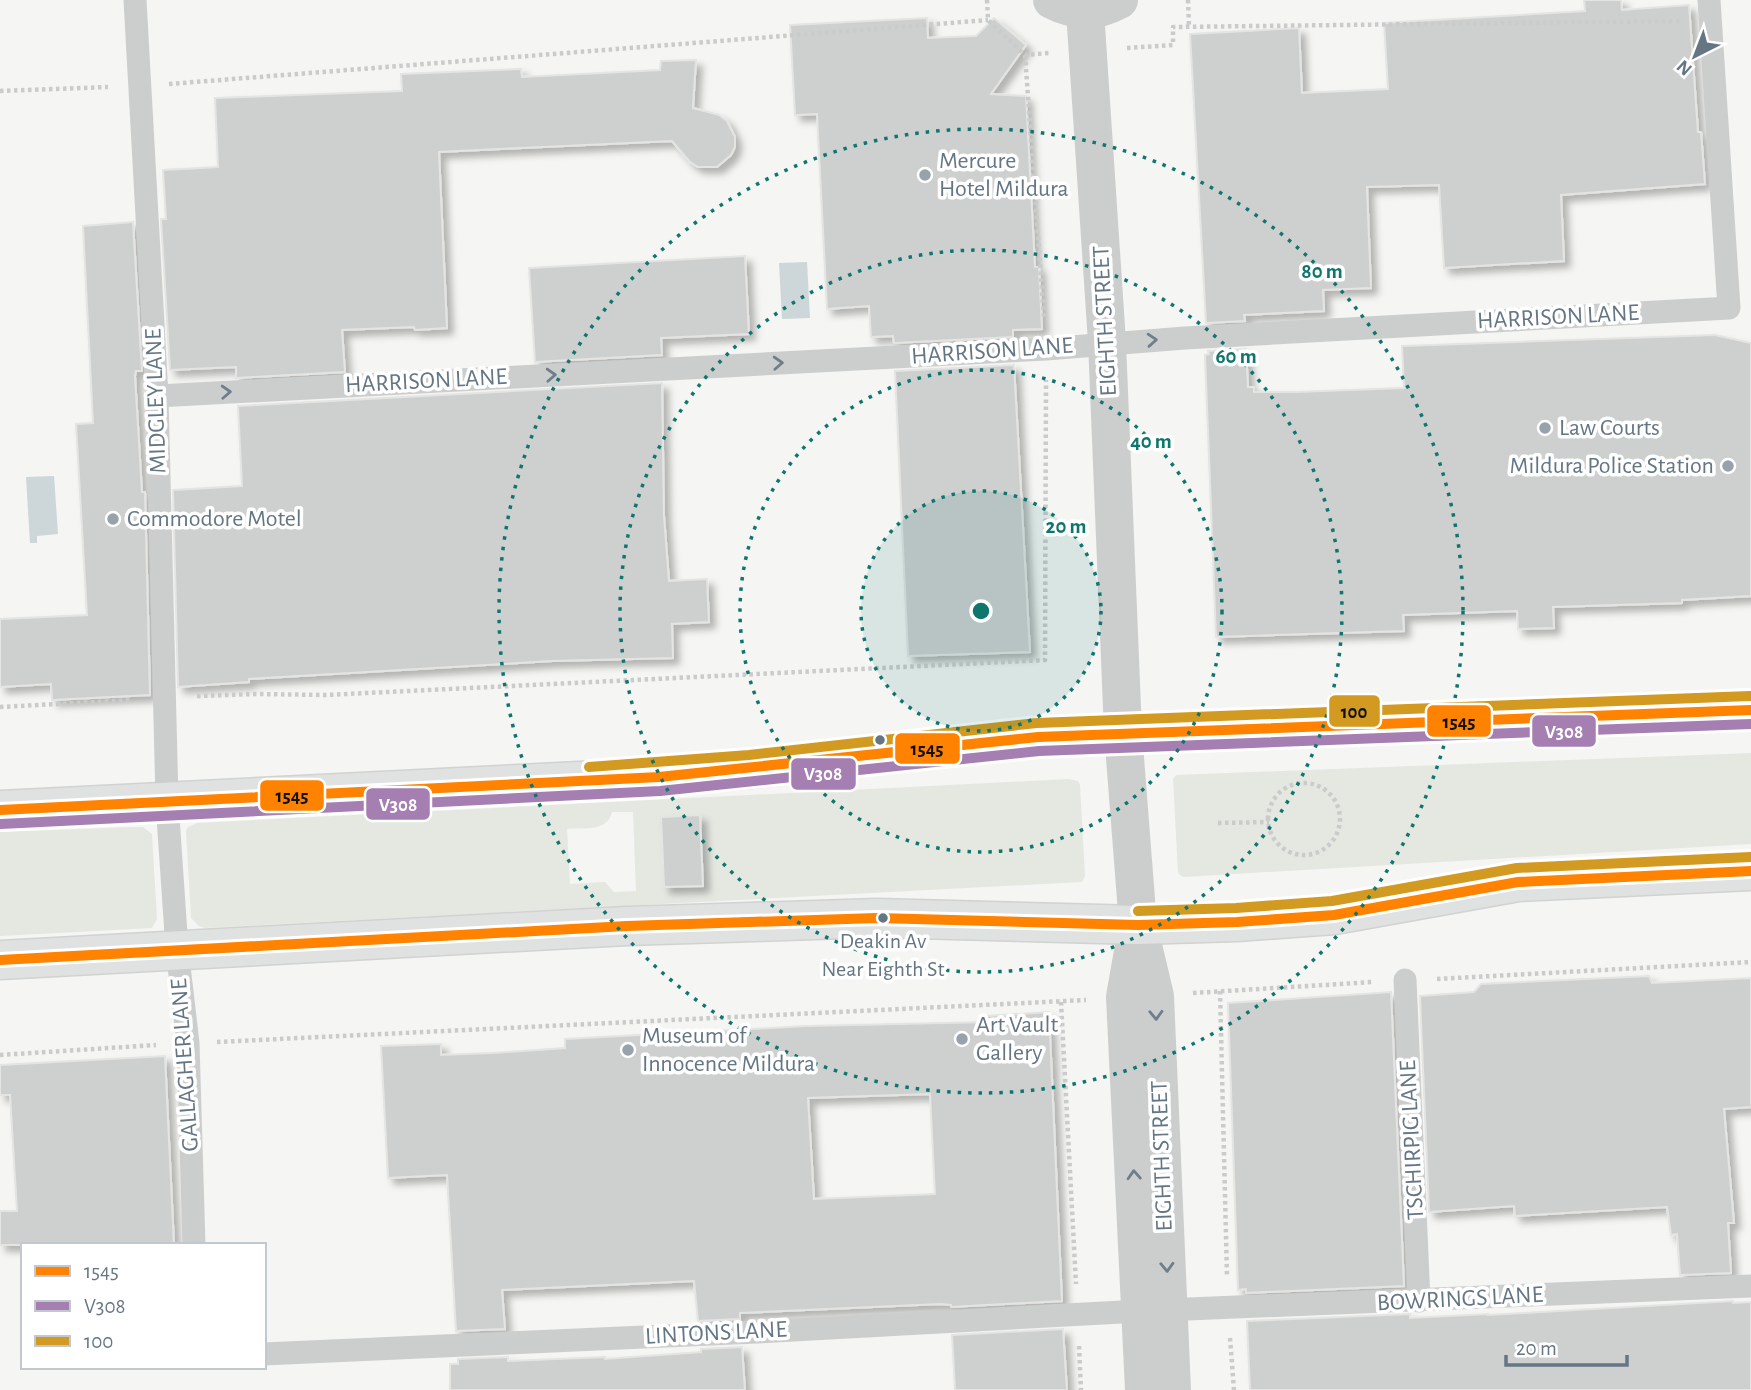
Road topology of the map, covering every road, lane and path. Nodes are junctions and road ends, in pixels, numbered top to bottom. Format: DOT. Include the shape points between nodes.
graph roads {
  1 [pos="135,0"];
  2 [pos="987,0"];
  3 [pos="1188,0"];
  4 [pos="1085,4"];
  5 [pos="1710,10"];
  6 [pos="988,20"];
  7 [pos="1189,26"];
  8 [pos="1088,50"];
  9 [pos="140,86"];
  10 [pos="0,91"];
  11 [pos="1107,342"];
  12 [pos="158,396"];
  13 [pos="1045,660"];
  14 [pos="164,698"];
  15 [pos="0,707"];
  16 [pos="1751,710"];
  17 [pos="1123,732"];
  18 [pos="167,802"];
  19 [pos="0,810"];
  20 [pos="1269,822"];
  21 [pos="1218,823"];
  22 [pos="1751,871"];
  23 [pos="1138,925"];
  24 [pos="177,949"];
  25 [pos="0,960"];
  26 [pos="1405,980"];
  27 [pos="1220,991"];
  28 [pos="1125,997"];
  29 [pos="1061,1002"];
  30 [pos="188,1043"];
  31 [pos="0,1055"];
  32 [pos="194,1243"];
  33 [pos="1751,1286"];
  34 [pos="1419,1301"];
  35 [pos="1227,1310"];
  36 [pos="1154,1311"];
  37 [pos="1077,1314"];
  38 [pos="266,1354"];
  39 [pos="1081,1390"];
  40 [pos="1144,1390"];
  41 [pos="1172,1390"];
  42 [pos="1234,1390"];
  1 -- 9 [label="lane, MIDGLEY LANE"];
  2 -- 6 [label="path"];
  3 -- 7 [label="path"];
  4 -- 8 [label="street, EIGHTH STREET"];
  5 -- 7 [label="path"];
  11 -- 5 [label="lane, HARRISON LANE, one-way" via="1729,308"];
  6 -- 8 [label="path" via="1025,55"];
  6 -- 9 [label="path"];
  7 -- 8 [label="path" via="1173,27 1173,45"];
  8 -- 11 [label="street, EIGHTH STREET"];
  9 -- 10 [label="path"];
  9 -- 12 [label="lane, MIDGLEY LANE"];
  12 -- 11 [label="lane, HARRISON LANE, one-way" via="1046,349"];
  11 -- 17 [label="street, EIGHTH STREET"];
  12 -- 14 [label="lane, MIDGLEY LANE"];
  13 -- 14 [label="path" via="326,695"];
  14 -- 15 [label="path"];
  14 -- 18 [label="lane, MIDGLEY LANE"];
  16 -- 17 [label="highway"];
  17 -- 18 [label="highway" via="1019,738 659,777"];
  17 -- 23 [label="street, EIGHTH STREET"];
  18 -- 19 [label="highway"];
  18 -- 24 [label="lane, GALLAGHER LANE"];
  20 -- 20 [label="path" via="1279,844 1301,855 1313,854 1333,841 1340,818 1332,797 1313,784 1302,783 1281,792 1269,811"];
  20 -- 21 [label="path"];
  22 -- 23 [label="highway" via="1518,882 1334,915"];
  23 -- 24 [label="highway" via="877,918"];
  23 -- 28 [label="street, EIGHTH STREET"];
  23 -- 36 [label="street, EIGHTH STREET, one-way" via="1155,996"];
  24 -- 25 [label="highway"];
  24 -- 30 [label="lane, GALLAGHER LANE"];
  26 -- 34 [label="lane, TSCHIRPIG LANE"];
  27 -- 35 [label="path"];
  28 -- 29 [label="path"];
  36 -- 28 [label="street, EIGHTH STREET, one-way"];
  29 -- 30 [label="path"];
  29 -- 37 [label="path"];
  30 -- 31 [label="path"];
  30 -- 32 [label="lane, GALLAGHER LANE"];
  33 -- 34 [label="lane, BOWRINGS LANE"];
  34 -- 35 [label="lane, BOWRINGS LANE"];
  35 -- 36 [label="lane, BOWRINGS LANE"];
  35 -- 42 [label="path"];
  36 -- 37 [label="lane, LINTONS LANE"];
  36 -- 40 [label="street, EIGHTH STREET"];
  36 -- 41 [label="street, EIGHTH STREET"];
  37 -- 38 [label="lane, LINTONS LANE"];
  37 -- 39 [label="path"];
}
